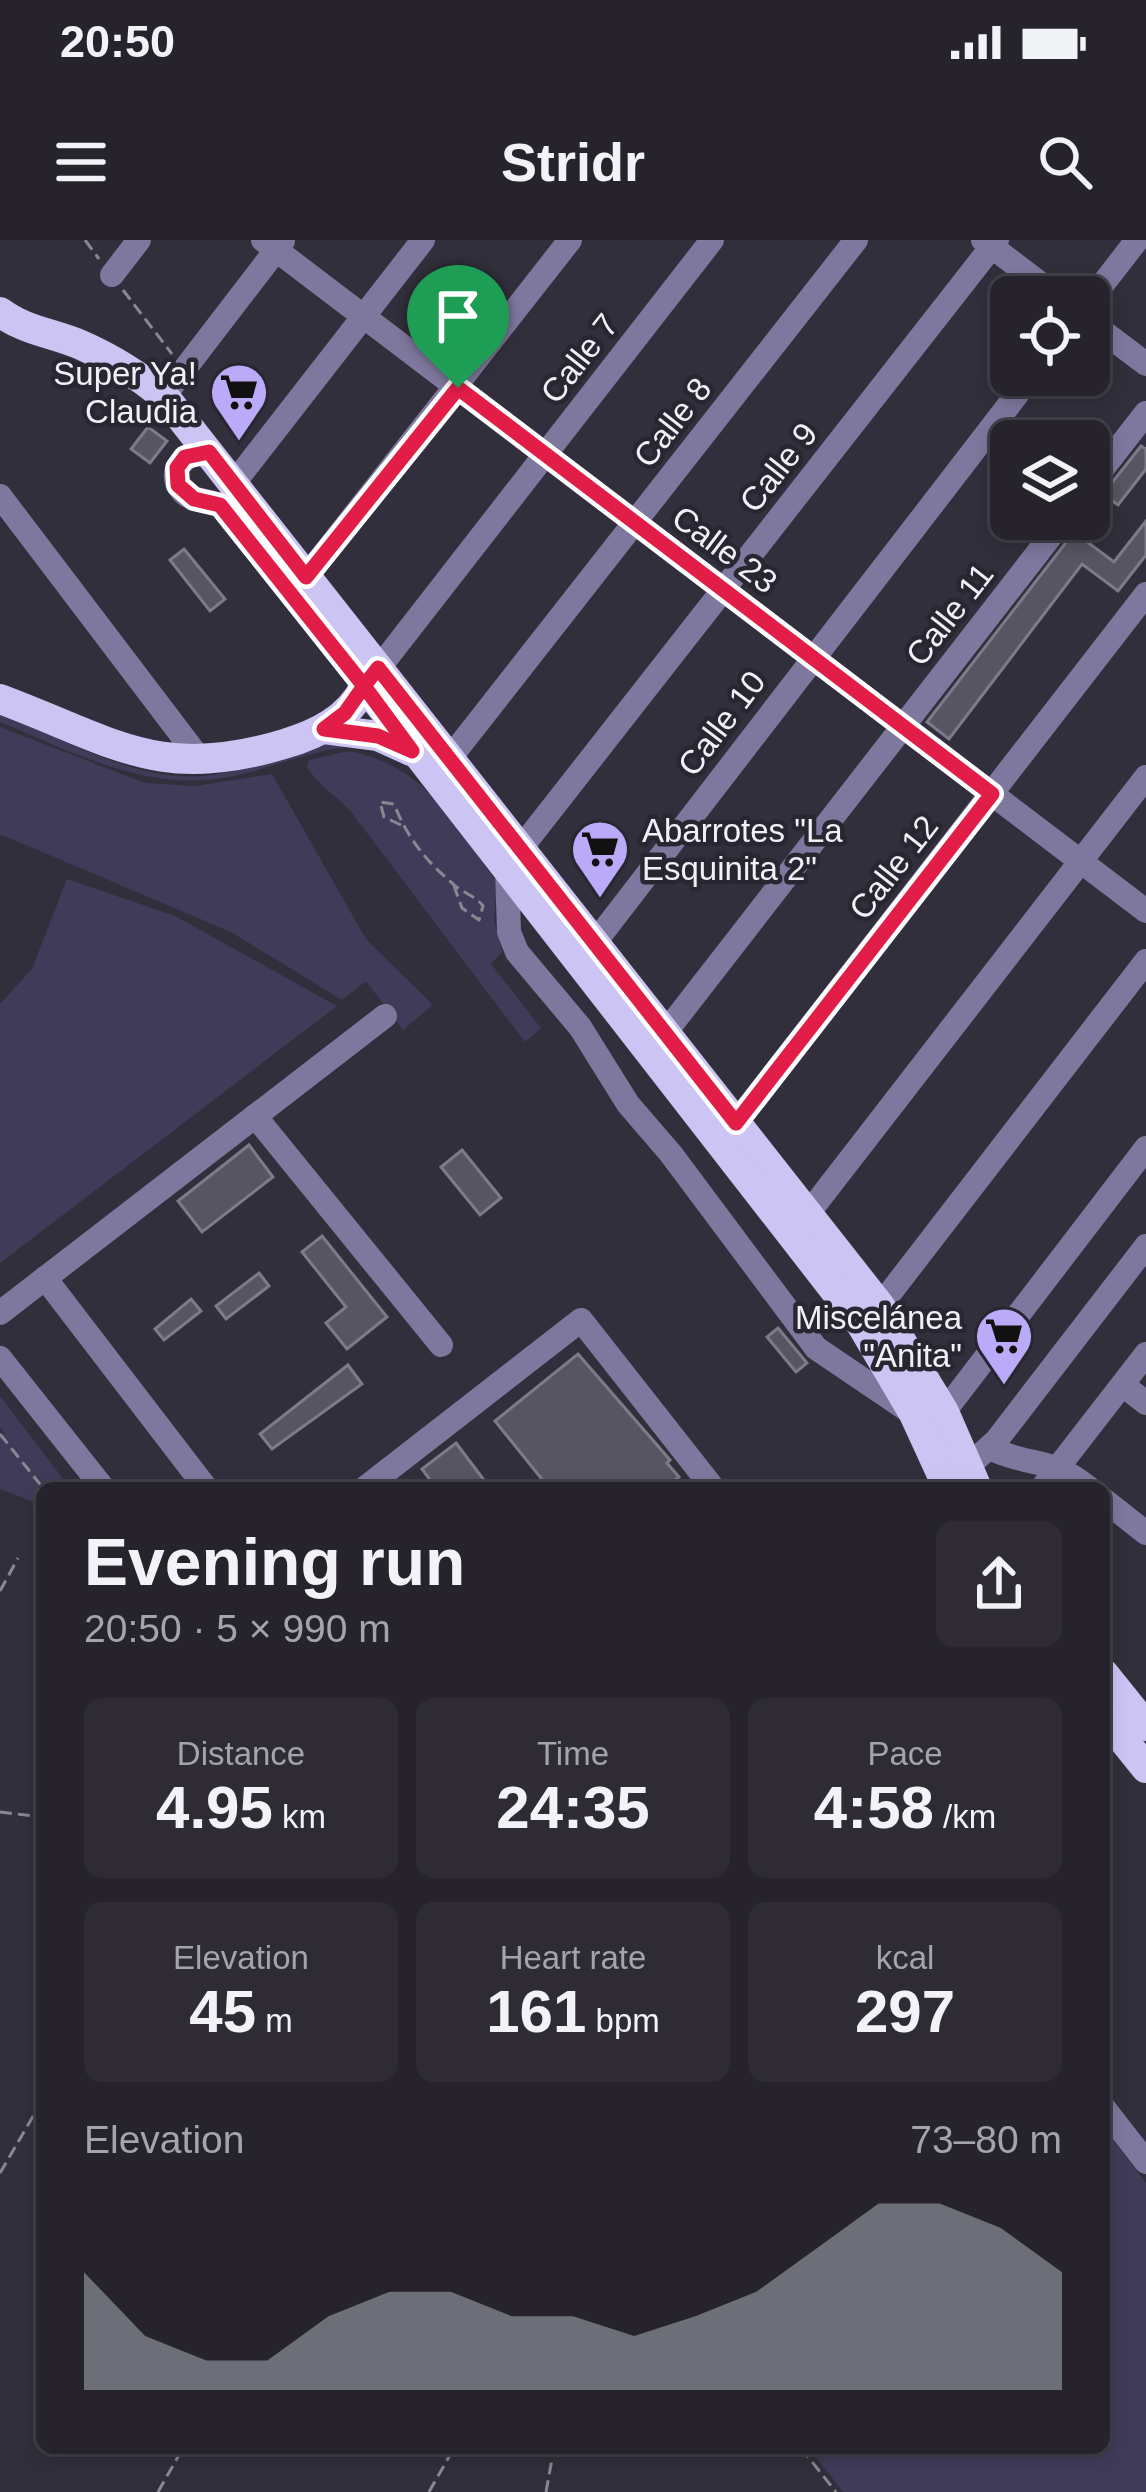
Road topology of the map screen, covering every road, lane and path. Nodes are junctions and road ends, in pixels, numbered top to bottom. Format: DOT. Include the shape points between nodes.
graph roads {
  1 [pos="85,240"];
  2 [pos="139,240"];
  3 [pos="423,240"];
  4 [pos="570,240"];
  5 [pos="712,240"];
  6 [pos="856,240"];
  7 [pos="1137,240"];
  8 [pos="991,242"];
  9 [pos="274,243"];
  10 [pos="112,275"];
  11 [pos="1032,276"];
  12 [pos="1109,276"];
  13 [pos="0,312"];
  14 [pos="364,316"];
  15 [pos="1110,337"];
  16 [pos="1146,364"];
  17 [pos="184,370"];
  18 [pos="458,388"];
  19 [pos="164,396"];
  20 [pos="1016,396"];
  21 [pos="1146,412"];
  22 [pos="209,452"];
  23 [pos="546,455"];
  24 [pos="1110,459"];
  25 [pos="234,484"];
  26 [pos="0,496"];
  27 [pos="635,522"];
  28 [pos="1048,540"];
  29 [pos="306,577"];
  30 [pos="724,590"];
  31 [pos="1146,594"];
  32 [pos="813,657"];
  33 [pos="371,677"];
  34 [pos="0,699"];
  35 [pos="168,717"];
  36 [pos="903,726"];
  37 [pos="317,733"];
  38 [pos="123,747"];
  39 [pos="412,751"];
  40 [pos="450,758"];
  41 [pos="202,762"];
  42 [pos="1146,777"];
  43 [pos="992,794"];
  44 [pos="400,825"];
  45 [pos="514,858"];
  46 [pos="1081,861"];
  47 [pos="454,886"];
  48 [pos="1146,910"];
  49 [pos="596,941"];
  50 [pos="1146,962"];
  51 [pos="385,1016"];
  52 [pos="665,1034"];
  53 [pos="255,1116"];
  54 [pos="736,1123"];
  55 [pos="1146,1148"];
  56 [pos="807,1215"];
  57 [pos="1146,1246"];
  58 [pos="45,1278"];
  59 [pos="880,1306"];
  60 [pos="0,1313"];
  61 [pos="441,1345"];
  62 [pos="1146,1354"];
  63 [pos="0,1358"];
  64 [pos="1123,1385"];
  65 [pos="1146,1402"];
  66 [pos="929,1413"];
  67 [pos="0,1434"];
  68 [pos="1062,1466"];
  69 [pos="970,1473"];
  70 [pos="39,1482"];
  71 [pos="98,1482"];
  72 [pos="201,1482"];
  73 [pos="373,1482"];
  74 [pos="708,1482"];
  75 [pos="1047,1482"];
  76 [pos="1082,1482"];
  77 [pos="1110,1505"];
  78 [pos="1146,1533"];
  79 [pos="18,1558"];
  80 [pos="0,1591"];
  81 [pos="1110,1681"];
  82 [pos="1110,1723"];
  83 [pos="1146,1726"];
  84 [pos="1146,1768"];
  85 [pos="0,1812"];
  86 [pos="36,1815"];
  87 [pos="36,2111"];
  88 [pos="1110,2116"];
  89 [pos="1146,2162"];
  90 [pos="0,2173"];
  91 [pos="180,2454"];
  92 [pos="451,2454"];
  93 [pos="553,2454"];
  94 [pos="805,2454"];
  95 [pos="832,2490"];
  96 [pos="158,2492"];
  97 [pos="429,2492"];
  98 [pos="546,2492"];
  1 -- 10 [label="path"];
  2 -- 10 [label="street"];
  3 -- 14 [label="street"];
  4 -- 18 [label="street"];
  5 -- 23 [label="street, Calle 7"];
  6 -- 27 [label="street, Calle 8"];
  7 -- 12 [label="street"];
  8 -- 11 [label="street"];
  8 -- 30 [label="street, Calle 9"];
  9 -- 14 [label="street, Calle 23"];
  9 -- 17 [label="street"];
  10 -- 17 [label="path"];
  13 -- 19 [label="main road" via="124,366"];
  14 -- 18 [label="street, Calle 23"];
  14 -- 25 [label="street"];
  15 -- 16 [label="street"];
  17 -- 19 [label="street"];
  18 -- 23 [label="street, Calle 23"];
  18 -- 29 [label="street"];
  19 -- 22 [label="main road"];
  20 -- 32 [label="street, Calle 10"];
  21 -- 24 [label="street"];
  22 -- 25 [label="main road"];
  22 -- 33 [label="street" via="179,464 181,490 220,505"];
  23 -- 27 [label="street, Calle 23"];
  23 -- 33 [label="street, Calle 7"];
  25 -- 29 [label="main road"];
  26 -- 35 [label="street"];
  27 -- 30 [label="street, Calle 23"];
  27 -- 40 [label="street, Calle 8"];
  28 -- 36 [label="street, Calle 11"];
  29 -- 33 [label="main road"];
  30 -- 32 [label="street, Calle 23"];
  30 -- 45 [label="street, Calle 9"];
  31 -- 43 [label="street, Calle 12"];
  32 -- 36 [label="street, Calle 23"];
  32 -- 49 [label="street, Calle 10"];
  33 -- 37 [label="main road" via="345,713"];
  33 -- 39 [label="main road"];
  33 -- 40 [label="main road"];
  34 -- 38 [label="main road"];
  35 -- 38 [label="street" via="149,744"];
  35 -- 41 [label="street"];
  36 -- 43 [label="street, Calle 23"];
  36 -- 52 [label="street, Calle 11"];
  37 -- 39 [label="main road" via="378,736"];
  37 -- 41 [label="main road"];
  38 -- 41 [label="main road"];
  39 -- 45 [label="main road"];
  40 -- 45 [label="main road"];
  42 -- 46 [label="street"];
  43 -- 46 [label="street, Calle 23"];
  43 -- 54 [label="street, Calle 12"];
  44 -- 47 [label="path"];
  45 -- 49 [label="main road"];
  45 -- 66 [label="main road"];
  45 -- 66 [label="street" via="509,932 517,952 580,1028 628,1104 816,1348"];
  46 -- 48 [label="street, Calle 23"];
  46 -- 56 [label="street"];
  47 -- 47 [label="path" via="483,906 479,920 462,908"];
  49 -- 52 [label="main road"];
  50 -- 59 [label="street"];
  51 -- 53 [label="street"];
  52 -- 54 [label="main road"];
  53 -- 58 [label="street"];
  53 -- 61 [label="street"];
  54 -- 56 [label="main road"];
  55 -- 66 [label="street"];
  56 -- 59 [label="main road"];
  57 -- 69 [label="street"];
  58 -- 60 [label="street"];
  58 -- 72 [label="street"];
  59 -- 66 [label="main road"];
  62 -- 64 [label="street"];
  63 -- 71 [label="street"];
  64 -- 65 [label="street"];
  64 -- 68 [label="street"];
  66 -- 69 [label="main road"];
  67 -- 70 [label="path"];
  68 -- 69 [label="street" via="1018,1460"];
  68 -- 75 [label="street"];
  68 -- 76 [label="street"];
  73 -- 74 [label="street" via="581,1320"];
  77 -- 78 [label="street"];
  79 -- 80 [label="path"];
  81 -- 83 [label="main road"];
  82 -- 84 [label="main road"];
  85 -- 86 [label="path"];
  87 -- 90 [label="path"];
  88 -- 89 [label="street"];
  91 -- 96 [label="path"];
  92 -- 97 [label="path"];
  93 -- 98 [label="path"];
  94 -- 95 [label="path"];
}
